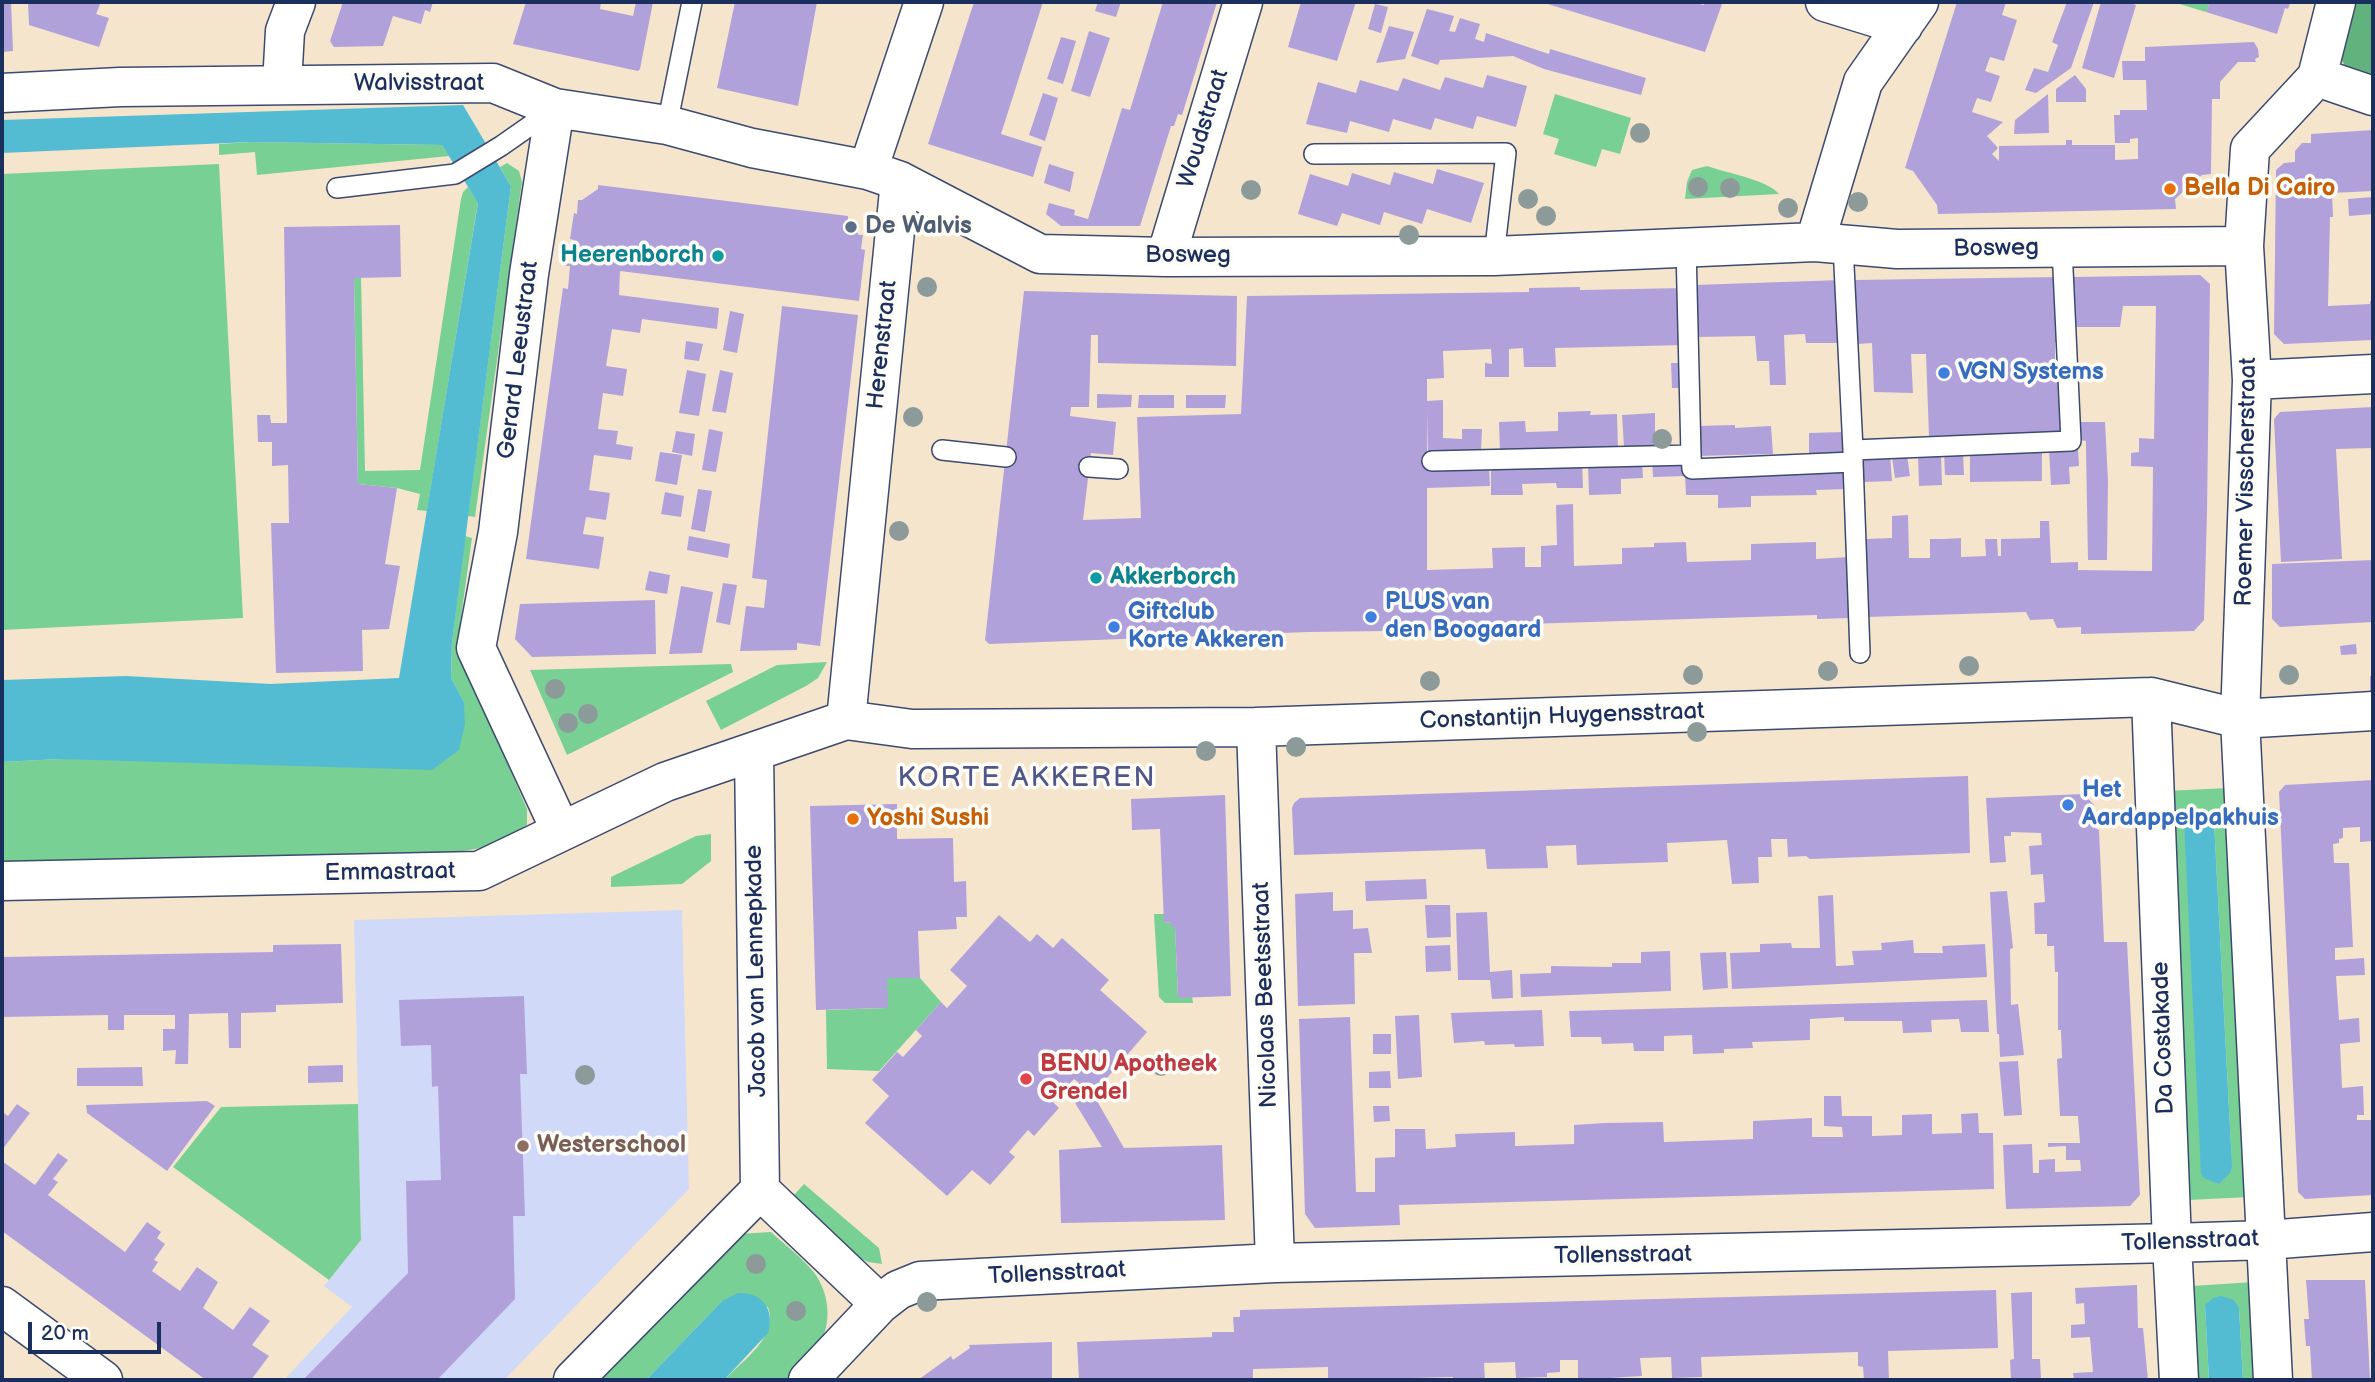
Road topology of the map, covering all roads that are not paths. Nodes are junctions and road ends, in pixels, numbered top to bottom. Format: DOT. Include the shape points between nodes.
graph roads {
  1 [pos="296,2"];
  2 [pos="692,2"];
  3 [pos="924,2"];
  4 [pos="1243,2"];
  5 [pos="1825,2"];
  6 [pos="2336,2"];
  7 [pos="1911,14"];
  8 [pos="2317,76"];
  9 [pos="282,85"];
  10 [pos="2,93"];
  11 [pos="2373,96"];
  12 [pos="555,108"];
  13 [pos="667,125"];
  14 [pos="1314,155"];
  15 [pos="884,175"];
  16 [pos="337,188"];
  17 [pos="1829,243"];
  18 [pos="2244,246"];
  19 [pos="1686,247"];
  20 [pos="2062,248"];
  21 [pos="1494,256"];
  22 [pos="1166,257"];
  23 [pos="2373,374"];
  24 [pos="2252,380"];
  25 [pos="942,450"];
  26 [pos="1692,455"];
  27 [pos="1853,456"];
  28 [pos="1006,457"];
  29 [pos="1432,461"];
  30 [pos="1089,467"];
  31 [pos="1118,469"];
  32 [pos="1860,653"];
  33 [pos="2151,696"];
  34 [pos="2373,711"];
  35 [pos="2241,719"];
  36 [pos="846,720"];
  37 [pos="1256,727"];
  38 [pos="754,752"];
  39 [pos="561,831"];
  40 [pos="2,881"];
  41 [pos="760,1190"];
  42 [pos="2373,1232"];
  43 [pos="2266,1240"];
  44 [pos="2172,1243"];
  45 [pos="1275,1263"];
  46 [pos="880,1304"];
  47 [pos="2,1306"];
  48 [pos="103,1380"];
  49 [pos="573,1380"];
  50 [pos="808,1380"];
  51 [pos="2179,1380"];
  52 [pos="2273,1380"];
  1 -- 9 [label="street" via="285,31"];
  2 -- 13 [label="lane"];
  3 -- 15 [label="street, Herenstraat"];
  4 -- 22 [label="street, Woudstraat"];
  5 -- 7 [label="street"];
  6 -- 8 [label="street"];
  7 -- 17 [label="street" via="1863,82"];
  8 -- 11 [label="street"];
  8 -- 18 [label="street" via="2250,149"];
  9 -- 10 [label="street, Walvisstraat"];
  9 -- 12 [label="street, Walvisstraat" via="493,83"];
  12 -- 13 [label="street, Walvisstraat"];
  12 -- 16 [label="lane" via="455,174"];
  12 -- 39 [label="street, Gerard Leeustraat" via="498,532 476,648"];
  13 -- 15 [label="street, Walvisstraat"];
  14 -- 21 [label="lane" via="1506,153"];
  15 -- 22 [label="street, Bosweg" via="1040,254"];
  15 -- 36 [label="street, Herenstraat"];
  17 -- 19 [label="street, Bosweg"];
  17 -- 20 [label="street, Bosweg" via="1897,249"];
  17 -- 27 [label="lane"];
  18 -- 20 [label="street, Bosweg"];
  18 -- 24 [label="street, Roemer Visscherstraat"];
  19 -- 21 [label="street, Bosweg"];
  19 -- 26 [label="lane"];
  20 -- 27 [label="lane" via="2071,441"];
  21 -- 22 [label="street, Bosweg"];
  23 -- 24 [label="street"];
  24 -- 35 [label="street, Roemer Visscherstraat"];
  25 -- 28 [label="lane"];
  26 -- 27 [label="lane" via="1692,468"];
  26 -- 29 [label="lane"];
  27 -- 32 [label="lane"];
  30 -- 31 [label="lane"];
  33 -- 35 [label="street, Constantijn Huygensstraat"];
  33 -- 37 [label="street, Constantijn Huygensstraat"];
  33 -- 44 [label="street, Da Costakade"];
  34 -- 35 [label="street, Constantijn Huygensstraat"];
  35 -- 43 [label="street"];
  36 -- 37 [label="street, Constantijn Huygensstraat" via="912,729"];
  36 -- 38 [label="street, Constantijn Huygensstraat"];
  37 -- 45 [label="street, Nicolaas Beetsstraat"];
  38 -- 39 [label="street, Emmastraat" via="665,782"];
  38 -- 41 [label="street, Jacob van Lennepkade"];
  39 -- 40 [label="street, Emmastraat" via="479,871"];
  41 -- 46 [label="street"];
  41 -- 49 [label="street"];
  42 -- 43 [label="street, Tollensstraat"];
  43 -- 44 [label="street, Tollensstraat"];
  43 -- 52 [label="street"];
  44 -- 45 [label="street, Tollensstraat"];
  44 -- 51 [label="street, Da Costakade"];
  45 -- 46 [label="street, Tollensstraat" via="920,1281"];
  46 -- 50 [label="street"];
  47 -- 48 [label="street"];
}
